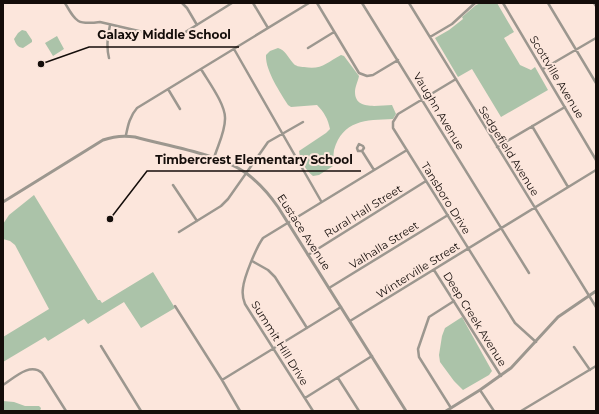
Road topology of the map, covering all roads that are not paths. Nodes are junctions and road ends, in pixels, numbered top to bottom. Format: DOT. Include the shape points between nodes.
graph roads {
  1 [pos="65,3"];
  2 [pos="182,3"];
  3 [pos="232,3"];
  4 [pos="253,3"];
  5 [pos="308,3"];
  6 [pos="317,3"];
  7 [pos="362,3"];
  8 [pos="409,3"];
  9 [pos="475,3"];
  10 [pos="503,3"];
  11 [pos="548,3"];
  12 [pos="594,3"];
  13 [pos="596,6"];
  14 [pos="110,25"];
  15 [pos="197,25"];
  16 [pos="268,28"];
  17 [pos="334,32"];
  18 [pos="430,37"];
  19 [pos="596,38"];
  20 [pos="308,48"];
  21 [pos="234,49"];
  22 [pos="576,50"];
  23 [pos="109,58"];
  24 [pos="398,60"];
  25 [pos="201,69"];
  26 [pos="543,69"];
  27 [pos="456,79"];
  28 [pos="596,83"];
  29 [pos="168,89"];
  30 [pos="422,99"];
  31 [pos="565,107"];
  32 [pos="180,109"];
  33 [pos="303,122"];
  34 [pos="532,126"];
  35 [pos="283,133"];
  36 [pos="126,135"];
  37 [pos="497,147"];
  38 [pos="407,150"];
  39 [pos="362,151"];
  40 [pos="214,158"];
  41 [pos="596,160"];
  42 [pos="374,170"];
  43 [pos="596,170"];
  44 [pos="246,174"];
  45 [pos="426,181"];
  46 [pos="173,186"];
  47 [pos="568,187"];
  48 [pos="321,201"];
  49 [pos="3,202"];
  50 [pos="535,207"];
  51 [pos="448,215"];
  52 [pos="197,221"];
  53 [pos="288,222"];
  54 [pos="501,228"];
  55 [pos="179,232"];
  56 [pos="468,249"];
  57 [pos="308,255"];
  58 [pos="252,261"];
  59 [pos="434,270"];
  60 [pos="529,273"];
  61 [pos="329,288"];
  62 [pos="596,291"];
  63 [pos="589,296"];
  64 [pos="454,301"];
  65 [pos="175,306"];
  66 [pos="341,306"];
  67 [pos="596,307"];
  68 [pos="350,321"];
  69 [pos="307,328"];
  70 [pos="536,342"];
  71 [pos="101,346"];
  72 [pos="574,347"];
  73 [pos="273,348"];
  74 [pos="372,356"];
  75 [pos="596,366"];
  76 [pos="590,370"];
  77 [pos="501,376"];
  78 [pos="338,378"];
  79 [pos="222,380"];
  80 [pos="3,385"];
  81 [pos="480,390"];
  82 [pos="305,398"];
  83 [pos="451,408"];
  84 [pos="66,411"];
  85 [pos="141,411"];
  86 [pos="240,411"];
  87 [pos="313,411"];
  88 [pos="359,411"];
  89 [pos="406,411"];
  90 [pos="446,411"];
  91 [pos="494,411"];
  92 [pos="521,411"];
  1 -- 14 [label="street" via="73,17 80,22"];
  2 -- 15 [label="street"];
  3 -- 15 [label="street"];
  4 -- 16 [label="street"];
  5 -- 16 [label="street"];
  6 -- 17 [label="street"];
  7 -- 24 [label="street, Vaughn Avenue"];
  8 -- 18 [label="street, Sedgefield Avenue"];
  9 -- 18 [label="street" via="452,24"];
  10 -- 26 [label="street, Scottville Avenue"];
  11 -- 22 [label="street"];
  12 -- 13 [label="street"];
  14 -- 15 [label="street" via="169,38 177,37"];
  14 -- 23 [label="street" via="107,49"];
  16 -- 21 [label="street"];
  17 -- 20 [label="street"];
  17 -- 24 [label="street" via="359,73 373,75"];
  18 -- 27 [label="street, Sedgefield Avenue"];
  19 -- 22 [label="street"];
  21 -- 25 [label="street"];
  21 -- 35 [label="street"];
  22 -- 26 [label="street"];
  22 -- 28 [label="street"];
  24 -- 30 [label="street, Vaughn Avenue"];
  25 -- 29 [label="street"];
  25 -- 40 [label="street" via="222,104 226,117"];
  26 -- 31 [label="street, Scottville Avenue"];
  27 -- 30 [label="street, Tansboro Drive"];
  27 -- 37 [label="street, Sedgefield Avenue"];
  29 -- 32 [label="street"];
  29 -- 36 [label="street" via="132,113"];
  30 -- 38 [label="street, Tansboro Drive" via="398,114 393,122"];
  30 -- 54 [label="street, Vaughn Avenue"];
  31 -- 34 [label="street"];
  31 -- 41 [label="street, Scottville Avenue"];
  33 -- 35 [label="street"];
  34 -- 37 [label="street"];
  34 -- 47 [label="street"];
  35 -- 44 [label="street" via="268,142"];
  35 -- 48 [label="street"];
  36 -- 40 [label="street, Eustace Avenue"];
  36 -- 49 [label="street, Eustace Avenue" via="103,140"];
  37 -- 50 [label="street, Sedgefield Avenue"];
  38 -- 42 [label="street, Summit Hill Drive"];
  38 -- 45 [label="street, Tansboro Drive"];
  39 -- 42 [label="street"];
  40 -- 44 [label="street, Eustace Avenue"];
  42 -- 48 [label="street, Summit Hill Drive"];
  43 -- 47 [label="street, Winterville Street"];
  44 -- 52 [label="street" via="221,206"];
  44 -- 53 [label="street, Eustace Avenue" via="268,193"];
  45 -- 51 [label="street, Tansboro Drive"];
  45 -- 57 [label="street, Rural Hall Street"];
  46 -- 52 [label="street"];
  47 -- 50 [label="street, Winterville Street"];
  48 -- 53 [label="street, Summit Hill Drive"];
  50 -- 54 [label="street, Winterville Street"];
  50 -- 63 [label="street, Sedgefield Avenue"];
  51 -- 56 [label="street, Tansboro Drive"];
  51 -- 61 [label="street, Valhalla Street"];
  52 -- 55 [label="street"];
  53 -- 57 [label="street, Eustace Avenue"];
  53 -- 58 [label="street, Summit Hill Drive" via="263,238"];
  54 -- 56 [label="street, Winterville Street"];
  54 -- 60 [label="street, Vaughn Avenue"];
  56 -- 59 [label="street, Winterville Street"];
  56 -- 70 [label="street, Tansboro Drive" via="515,323"];
  57 -- 61 [label="street, Eustace Avenue"];
  58 -- 69 [label="street" via="275,277"];
  58 -- 73 [label="street, Summit Hill Drive" via="242,296"];
  59 -- 64 [label="street, Deep Creek Avenue"];
  59 -- 68 [label="street, Winterville Street"];
  61 -- 66 [label="street, Eustace Avenue"];
  62 -- 63 [label="street"];
  63 -- 67 [label="street, Sedgefield Avenue"];
  63 -- 70 [label="street" via="558,317"];
  64 -- 77 [label="street, Deep Creek Avenue"];
  64 -- 83 [label="street" via="429,317 418,349 419,357"];
  65 -- 79 [label="street"];
  66 -- 68 [label="street, Eustace Avenue"];
  66 -- 69 [label="street"];
  68 -- 74 [label="street, Eustace Avenue"];
  69 -- 73 [label="street"];
  70 -- 77 [label="street"];
  71 -- 85 [label="street"];
  72 -- 76 [label="street"];
  73 -- 79 [label="street"];
  73 -- 82 [label="street, Summit Hill Drive"];
  74 -- 78 [label="street"];
  74 -- 89 [label="street, Eustace Avenue"];
  75 -- 76 [label="street"];
  76 -- 92 [label="street"];
  77 -- 81 [label="street"];
  78 -- 82 [label="street"];
  78 -- 88 [label="street"];
  79 -- 86 [label="street"];
  80 -- 84 [label="street" via="31,368 36,369 42,373"];
  81 -- 83 [label="street"];
  81 -- 91 [label="street"];
  82 -- 87 [label="street, Summit Hill Drive"];
  83 -- 90 [label="street"];
}
